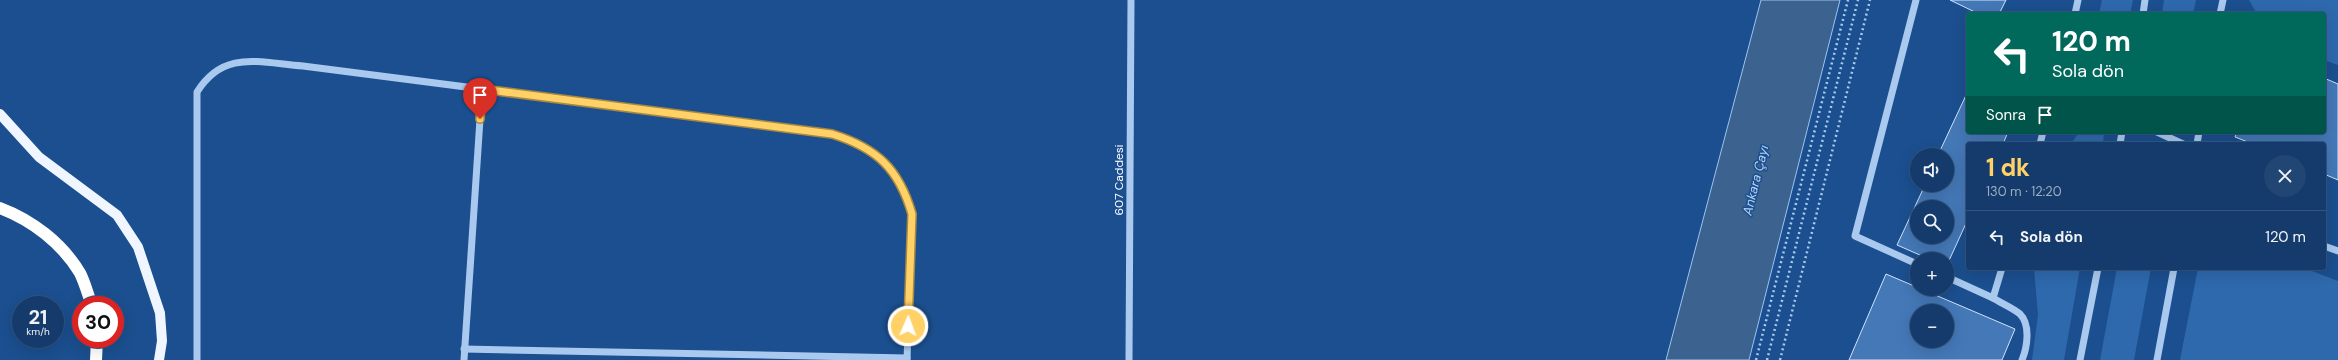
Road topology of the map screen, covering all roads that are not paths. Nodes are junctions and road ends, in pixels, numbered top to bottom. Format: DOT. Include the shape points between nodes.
graph roads {
  1 [pos="1131,0"];
  2 [pos="1916,0"];
  3 [pos="2078,0"];
  4 [pos="2145,0"];
  5 [pos="2223,0"];
  6 [pos="2075,12"];
  7 [pos="2143,12"];
  8 [pos="2220,12"];
  9 [pos="482,89"];
  10 [pos="0,114"];
  11 [pos="2161,134"];
  12 [pos="2179,142"];
  13 [pos="0,208"];
  14 [pos="2326,247"];
  15 [pos="2338,251"];
  16 [pos="1910,261"];
  17 [pos="2001,270"];
  18 [pos="2098,270"];
  19 [pos="2174,270"];
  20 [pos="1954,280"];
  21 [pos="89,296"];
  22 [pos="1993,298"];
  23 [pos="97,348"];
  24 [pos="464,349"];
  25 [pos="907,359"];
  26 [pos="96,360"];
  27 [pos="159,360"];
  28 [pos="197,360"];
  29 [pos="464,360"];
  30 [pos="1129,360"];
  31 [pos="2022,360"];
  32 [pos="2080,360"];
  33 [pos="2157,360"];
  1 -- 30 [label="street, 607 Caddesi"];
  2 -- 16 [label="street" via="1855,236"];
  3 -- 6 [label="street"];
  4 -- 7 [label="street"];
  5 -- 8 [label="street"];
  9 -- 24 [label="street"];
  9 -- 25 [label="street" via="832,134 853,140 872,151 888,166 907,197 912,214"];
  9 -- 28 [label="street" via="303,66 235,62 214,71 197,92"];
  10 -- 27 [label="main road" via="39,157 117,215 130,234 138,247 160,313 162,341"];
  11 -- 12 [label="street"];
  13 -- 21 [label="highway" via="35,225 60,248 80,273"];
  14 -- 15 [label="street"];
  17 -- 22 [label="street"];
  18 -- 32 [label="street"];
  19 -- 33 [label="street"];
  20 -- 22 [label="street"];
  22 -- 31 [label="street" via="2021,315 2027,327"];
  23 -- 26 [label="highway"];
  24 -- 25 [label="street"];
  24 -- 29 [label="street"];
}
